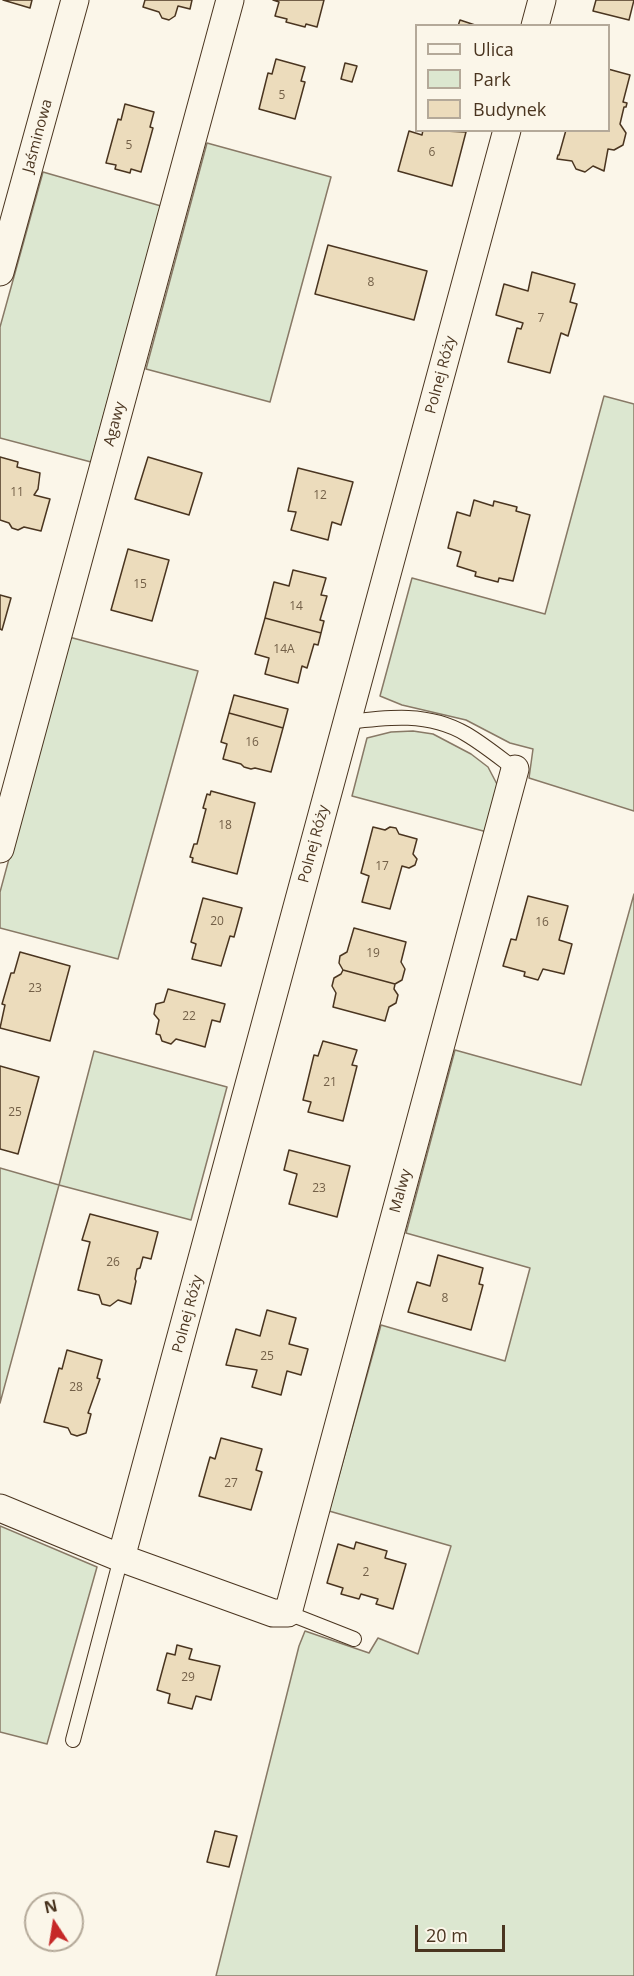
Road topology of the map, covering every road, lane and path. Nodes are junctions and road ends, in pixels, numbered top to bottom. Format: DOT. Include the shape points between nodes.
graph roads {
  1 [pos="75,0"];
  2 [pos="230,0"];
  3 [pos="542,0"];
  4 [pos="536,24"];
  5 [pos="506,132"];
  6 [pos="0,272"];
  7 [pos="348,722"];
  8 [pos="515,769"];
  9 [pos="0,849"];
  10 [pos="0,1508"];
  11 [pos="122,1558"];
  12 [pos="288,1613"];
  13 [pos="354,1639"];
  14 [pos="73,1740"];
  1 -- 6 [label="street, Jaśminowa"];
  2 -- 9 [label="street, Agawy"];
  3 -- 4 [label="street"];
  5 -- 7 [label="street, Polnej Róży"];
  7 -- 8 [label="lane" via="405,717 434,721 465,733"];
  7 -- 11 [label="street, Polnej Róży"];
  8 -- 12 [label="street, Malwy"];
  10 -- 11 [label="street"];
  11 -- 12 [label="street" via="273,1613"];
  11 -- 14 [label="lane"];
  12 -- 13 [label="lane"];
}
